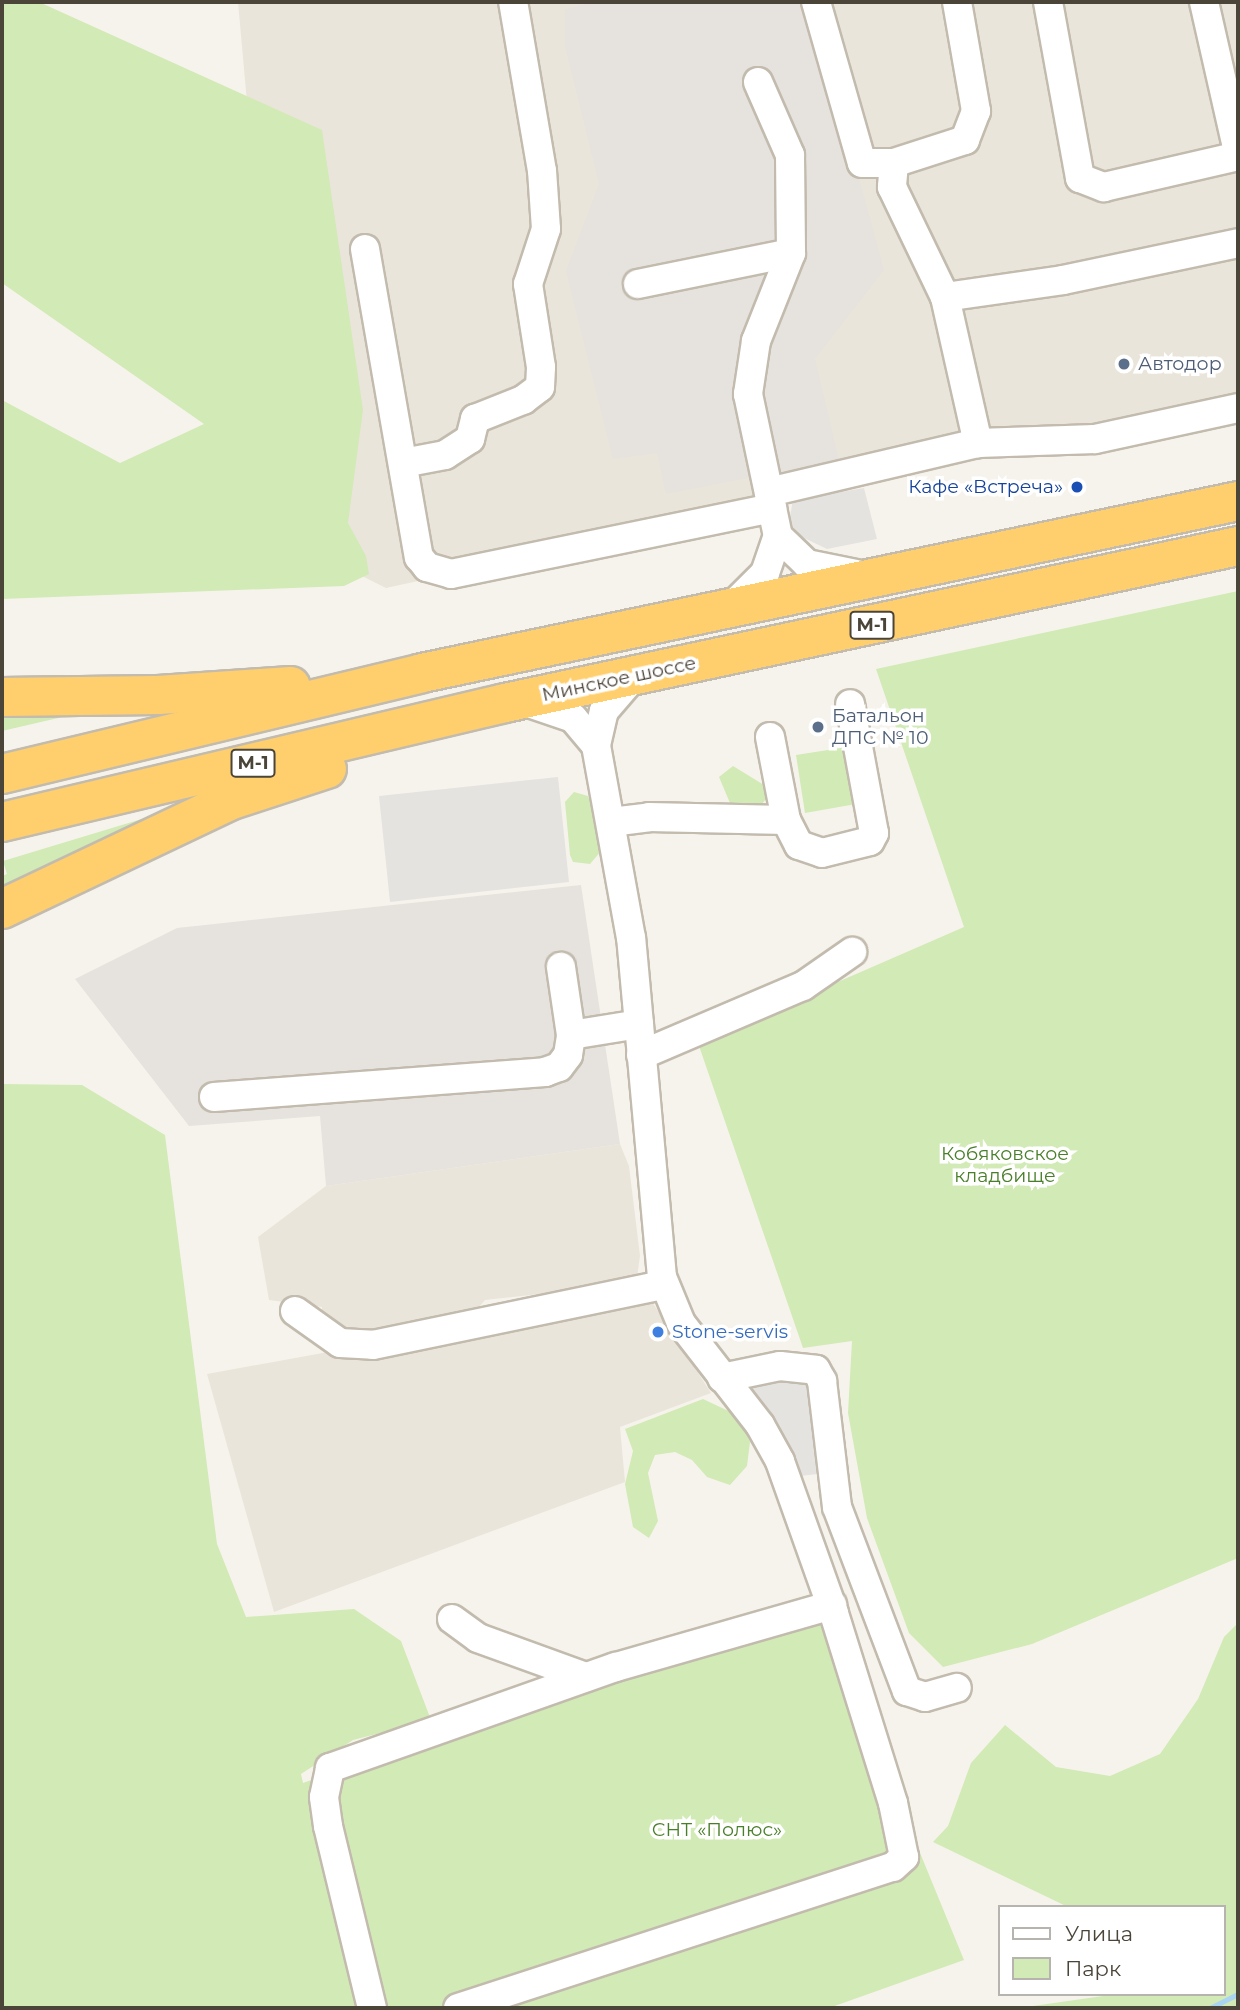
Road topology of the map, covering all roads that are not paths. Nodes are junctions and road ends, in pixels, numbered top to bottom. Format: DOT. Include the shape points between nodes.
graph roads {
  1 [pos="513,2"];
  2 [pos="816,2"];
  3 [pos="957,2"];
  4 [pos="1048,2"];
  5 [pos="1204,2"];
  6 [pos="758,82"];
  7 [pos="1238,154"];
  8 [pos="894,163"];
  9 [pos="1238,243"];
  10 [pos="365,249"];
  11 [pos="791,253"];
  12 [pos="638,284"];
  13 [pos="945,298"];
  14 [pos="1238,408"];
  15 [pos="978,443"];
  16 [pos="403,463"];
  17 [pos="771,500"];
  18 [pos="1238,501"];
  19 [pos="778,536"];
  20 [pos="1238,546"];
  21 [pos="900,572"];
  22 [pos="730,608"];
  23 [pos="422,673"];
  24 [pos="634,676"];
  25 [pos="2,697"];
  26 [pos="513,702"];
  27 [pos="850,704"];
  28 [pos="770,737"];
  29 [pos="596,745"];
  30 [pos="2,774"];
  31 [pos="786,820"];
  32 [pos="2,822"];
  33 [pos="611,822"];
  34 [pos="2,909"];
  35 [pos="852,952"];
  36 [pos="561,967"];
  37 [pos="639,1024"];
  38 [pos="571,1034"];
  39 [pos="641,1055"];
  40 [pos="214,1097"];
  41 [pos="664,1285"];
  42 [pos="295,1311"];
  43 [pos="722,1378"];
  44 [pos="832,1605"];
  45 [pos="452,1619"];
  46 [pos="586,1677"];
  47 [pos="957,1688"];
  48 [pos="372,2008"];
  49 [pos="458,2008"];
  1 -- 16 [label="street" via="543,182 546,229 528,284 540,387 523,400 475,419 470,439 445,455"];
  2 -- 8 [label="street" via="862,163"];
  3 -- 8 [label="street" via="976,111 965,140"];
  4 -- 7 [label="street" via="1080,178 1104,187"];
  5 -- 7 [label="street"];
  6 -- 11 [label="street" via="790,155"];
  8 -- 13 [label="street" via="892,187"];
  9 -- 13 [label="street" via="1063,280"];
  10 -- 16 [label="street"];
  11 -- 12 [label="street"];
  11 -- 17 [label="street" via="756,341 748,394"];
  13 -- 15 [label="street"];
  14 -- 15 [label="street" via="1095,439"];
  15 -- 17 [label="street"];
  16 -- 17 [label="street" via="419,557 440,573"];
  17 -- 19 [label="street"];
  18 -- 21 [label="highway, М-1"];
  19 -- 21 [label="street" via="791,553 819,569 858,574"];
  19 -- 22 [label="street" via="765,573"];
  20 -- 24 [label="highway, Минское шоссе / М-1"];
  21 -- 22 [label="highway, М-1"];
  22 -- 23 [label="highway, М-1"];
  23 -- 25 [label="highway" via="158,695"];
  23 -- 30 [label="highway, М-1"];
  24 -- 26 [label="highway, Минское шоссе / М-1"];
  24 -- 29 [label="street" via="604,711"];
  26 -- 29 [label="street" via="573,718"];
  26 -- 32 [label="highway, Минское шоссе / М-1"];
  26 -- 34 [label="highway" via="229,801"];
  27 -- 31 [label="street" via="873,838 813,853 792,837"];
  28 -- 31 [label="street"];
  29 -- 33 [label="street"];
  31 -- 33 [label="street" via="649,817"];
  33 -- 37 [label="street" via="631,938"];
  35 -- 39 [label="street" via="803,986"];
  36 -- 38 [label="street"];
  37 -- 38 [label="street"];
  37 -- 39 [label="street"];
  38 -- 40 [label="street" via="568,1055 559,1067 545,1072"];
  39 -- 41 [label="street"];
  41 -- 42 [label="street" via="373,1345 340,1343"];
  41 -- 43 [label="street" via="681,1323"];
  43 -- 44 [label="street" via="761,1425 780,1461"];
  43 -- 47 [label="street" via="780,1366 816,1370 822,1381 837,1507 907,1691 925,1697"];
  44 -- 46 [label="street"];
  44 -- 49 [label="street" via="892,1803 902,1862"];
  45 -- 46 [label="street" via="478,1638"];
  46 -- 48 [label="street" via="330,1768 324,1797 328,1826"];
}
